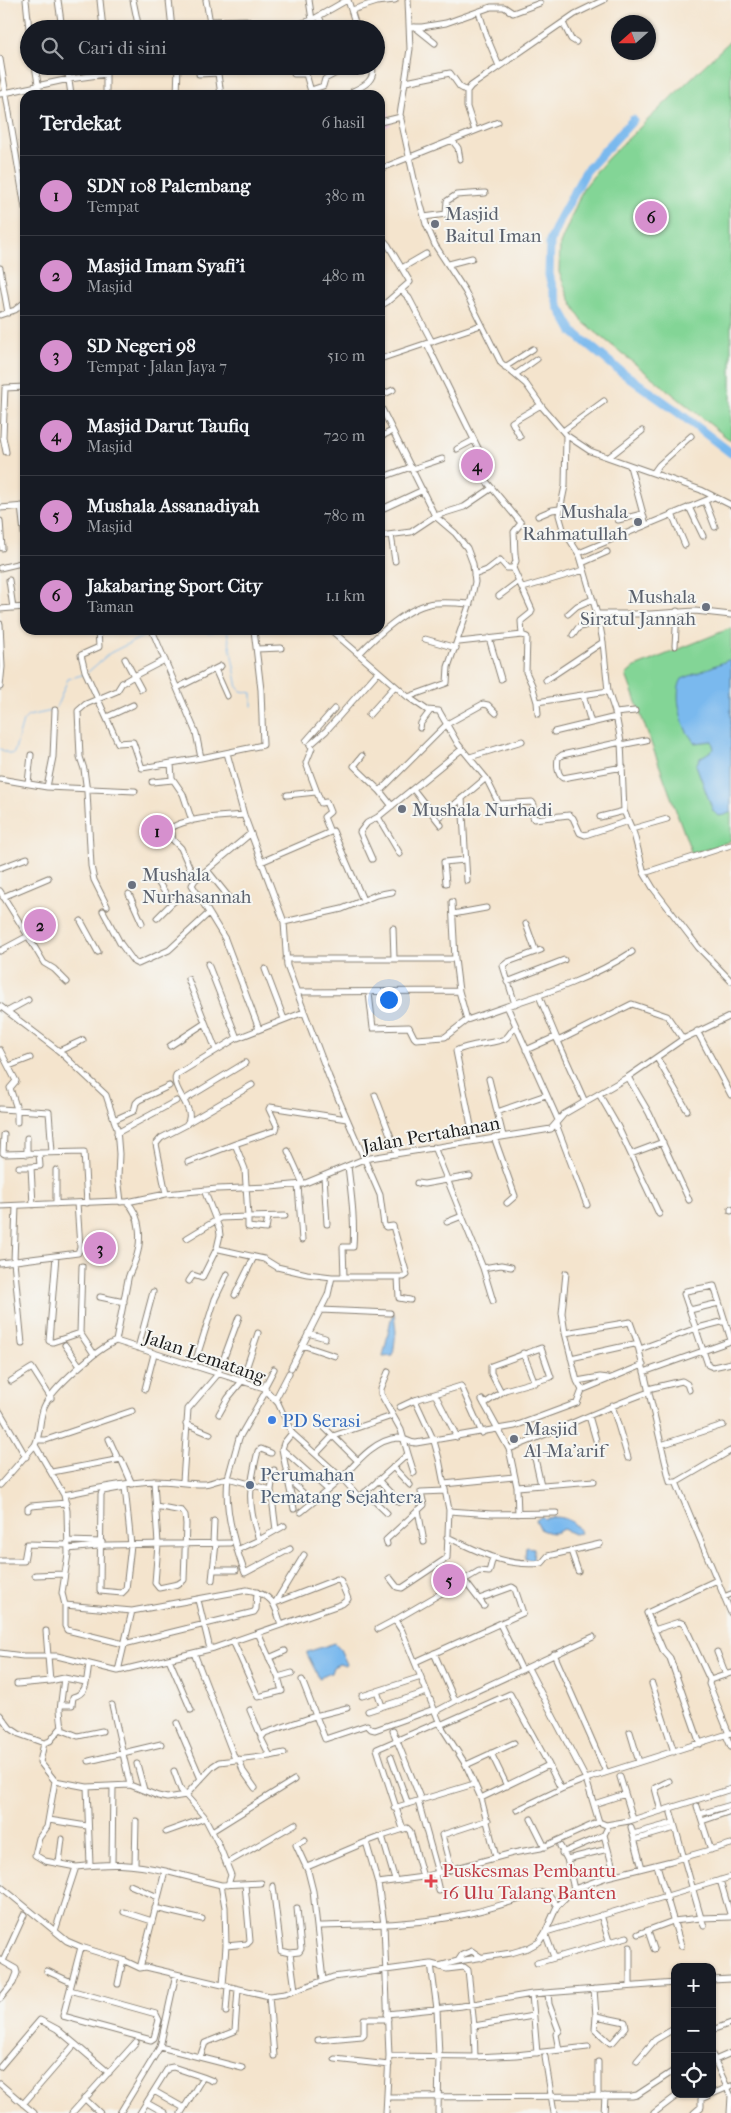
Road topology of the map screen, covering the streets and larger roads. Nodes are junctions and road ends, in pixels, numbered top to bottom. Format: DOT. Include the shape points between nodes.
graph roads {
  1 [pos="26,0"];
  2 [pos="58,0"];
  3 [pos="100,0"];
  4 [pos="134,0"];
  5 [pos="169,0"];
  6 [pos="206,0"];
  7 [pos="309,0"];
  8 [pos="348,0"];
  9 [pos="395,0"];
  10 [pos="408,0"];
  11 [pos="604,0"];
  12 [pos="540,3"];
  13 [pos="352,10"];
  14 [pos="479,12"];
  15 [pos="319,16"];
  16 [pos="28,20"];
  17 [pos="61,20"];
  18 [pos="102,20"];
  19 [pos="137,20"];
  20 [pos="171,20"];
  21 [pos="210,20"];
  22 [pos="312,20"];
  23 [pos="321,20"];
  24 [pos="355,20"];
  25 [pos="562,23"];
  26 [pos="412,27"];
  27 [pos="576,42"];
  28 [pos="435,43"];
  29 [pos="0,59"];
  30 [pos="499,66"];
  31 [pos="36,75"];
  32 [pos="68,75"];
  33 [pos="99,75"];
  34 [pos="106,75"];
  35 [pos="178,75"];
  36 [pos="218,75"];
  37 [pos="306,75"];
  38 [pos="332,75"];
  39 [pos="373,75"];
  40 [pos="69,79"];
  41 [pos="406,82"];
  42 [pos="38,86"];
  43 [pos="20,90"];
  44 [pos="20,90"];
  45 [pos="39,90"];
  46 [pos="70,90"];
  47 [pos="106,90"];
  48 [pos="177,90"];
  49 [pos="220,90"];
  50 [pos="310,90"];
  51 [pos="317,90"];
  52 [pos="355,90"];
  53 [pos="467,91"];
  54 [pos="7,93"];
  55 [pos="0,94"];
  56 [pos="400,117"];
  57 [pos="385,121"];
  58 [pos="498,122"];
  59 [pos="475,131"];
  60 [pos="452,140"];
  61 [pos="410,158"];
  62 [pos="460,159"];
  63 [pos="385,167"];
  64 [pos="20,176"];
  65 [pos="484,193"];
  66 [pos="424,217"];
  67 [pos="385,242"];
  68 [pos="426,254"];
  69 [pos="472,258"];
  70 [pos="449,264"];
  71 [pos="0,268"];
  72 [pos="402,268"];
  73 [pos="401,290"];
  74 [pos="385,302"];
  75 [pos="20,305"];
  76 [pos="8,313"];
  77 [pos="0,315"];
  78 [pos="481,325"];
  79 [pos="429,343"];
  80 [pos="533,349"];
  81 [pos="385,357"];
  82 [pos="537,359"];
  83 [pos="505,367"];
  84 [pos="516,374"];
  85 [pos="20,387"];
  86 [pos="393,390"];
  87 [pos="385,394"];
  88 [pos="604,401"];
  89 [pos="541,405"];
  90 [pos="385,416"];
  91 [pos="392,431"];
  92 [pos="642,431"];
  93 [pos="564,433"];
  94 [pos="385,434"];
  95 [pos="691,436"];
  96 [pos="520,437"];
  97 [pos="474,440"];
  98 [pos="457,449"];
  99 [pos="6,452"];
  100 [pos="609,457"];
  101 [pos="442,460"];
  102 [pos="630,466"];
  103 [pos="412,468"];
  104 [pos="654,472"];
  105 [pos="385,476"];
  106 [pos="492,488"];
  107 [pos="423,490"];
  108 [pos="714,497"];
  109 [pos="705,501"];
  110 [pos="20,506"];
  111 [pos="731,506"];
  112 [pos="689,507"];
  113 [pos="0,508"];
  114 [pos="385,508"];
  115 [pos="559,509"];
  116 [pos="642,514"];
  117 [pos="672,514"];
  118 [pos="435,516"];
  119 [pos="538,516"];
  120 [pos="0,520"];
  121 [pos="618,520"];
  122 [pos="646,525"];
  123 [pos="715,526"];
  124 [pos="391,535"];
  125 [pos="385,536"];
  126 [pos="703,536"];
  127 [pos="685,545"];
  128 [pos="2,548"];
  129 [pos="607,552"];
  130 [pos="579,553"];
  131 [pos="395,561"];
  132 [pos="20,563"];
  133 [pos="582,563"];
  134 [pos="0,568"];
  135 [pos="513,568"];
  136 [pos="584,570"];
  137 [pos="474,575"];
  138 [pos="9,580"];
  139 [pos="519,581"];
  140 [pos="523,588"];
  141 [pos="499,596"];
  142 [pos="593,599"];
  143 [pos="470,604"];
  144 [pos="20,607"];
  145 [pos="13,608"];
  146 [pos="0,610"];
  147 [pos="677,611"];
  148 [pos="568,614"];
  149 [pos="597,614"];
  150 [pos="731,615"];
  151 [pos="598,621"];
  152 [pos="0,624"];
  153 [pos="385,629"];
  154 [pos="98,635"];
  155 [pos="153,635"];
  156 [pos="255,635"];
  157 [pos="337,635"];
  158 [pos="377,635"];
  159 [pos="522,635"];
  160 [pos="573,635"];
  161 [pos="489,638"];
  162 [pos="425,639"];
  163 [pos="459,642"];
  164 [pos="603,642"];
  165 [pos="1,643"];
  166 [pos="675,646"];
  167 [pos="282,648"];
  168 [pos="456,648"];
  169 [pos="256,649"];
  170 [pos="359,654"];
  171 [pos="125,659"];
  172 [pos="165,660"];
  173 [pos="221,666"];
  174 [pos="215,669"];
  175 [pos="378,672"];
  176 [pos="134,676"];
  177 [pos="501,679"];
  178 [pos="546,680"];
  179 [pos="395,686"];
  180 [pos="0,687"];
  181 [pos="178,688"];
  182 [pos="141,689"];
  183 [pos="608,691"];
  184 [pos="583,695"];
  185 [pos="227,696"];
  186 [pos="408,697"];
  187 [pos="99,700"];
  188 [pos="537,702"];
  189 [pos="133,705"];
  190 [pos="55,710"];
  191 [pos="334,710"];
  192 [pos="430,711"];
  193 [pos="635,711"];
  194 [pos="496,713"];
  195 [pos="538,714"];
  196 [pos="369,715"];
  197 [pos="616,715"];
  198 [pos="107,717"];
  199 [pos="591,723"];
  200 [pos="447,724"];
  201 [pos="420,728"];
  202 [pos="554,732"];
  203 [pos="646,740"];
  204 [pos="522,741"];
  205 [pos="622,743"];
  206 [pos="310,745"];
  207 [pos="462,749"];
  208 [pos="226,753"];
  209 [pos="31,755"];
  210 [pos="362,756"];
  211 [pos="470,757"];
  212 [pos="201,758"];
  213 [pos="172,764"];
  214 [pos="623,767"];
  215 [pos="486,778"];
  216 [pos="0,779"];
  217 [pos="173,780"];
  218 [pos="152,782"];
  219 [pos="28,783"];
  220 [pos="48,787"];
  221 [pos="86,788"];
  222 [pos="413,789"];
  223 [pos="380,790"];
  224 [pos="135,791"];
  225 [pos="316,792"];
  226 [pos="288,795"];
  227 [pos="462,798"];
  228 [pos="392,806"];
  229 [pos="624,811"];
  230 [pos="244,815"];
  231 [pos="442,816"];
  232 [pos="378,817"];
  233 [pos="600,817"];
  234 [pos="667,818"];
  235 [pos="628,820"];
  236 [pos="192,821"];
  237 [pos="441,826"];
  238 [pos="632,829"];
  239 [pos="330,832"];
  240 [pos="250,834"];
  241 [pos="731,845"];
  242 [pos="400,854"];
  243 [pos="27,858"];
  244 [pos="372,859"];
  245 [pos="465,860"];
  246 [pos="260,862"];
  247 [pos="0,868"];
  248 [pos="207,870"];
  249 [pos="644,873"];
  250 [pos="48,878"];
  251 [pos="195,880"];
  252 [pos="158,882"];
  253 [pos="467,882"];
  254 [pos="446,883"];
  255 [pos="0,891"];
  256 [pos="392,892"];
  257 [pos="130,894"];
  258 [pos="228,896"];
  259 [pos="3,897"];
  260 [pos="363,900"];
  261 [pos="452,902"];
  262 [pos="107,906"];
  263 [pos="486,908"];
  264 [pos="103,911"];
  265 [pos="208,913"];
  266 [pos="453,914"];
  267 [pos="157,918"];
  268 [pos="81,921"];
  269 [pos="284,922"];
  270 [pos="142,923"];
  271 [pos="526,924"];
  272 [pos="393,928"];
  273 [pos="28,936"];
  274 [pos="0,950"];
  275 [pos="98,952"];
  276 [pos="632,952"];
  277 [pos="394,958"];
  278 [pos="286,959"];
  279 [pos="455,959"];
  280 [pos="564,960"];
  281 [pos="208,964"];
  282 [pos="265,969"];
  283 [pos="188,979"];
  284 [pos="731,981"];
  285 [pos="67,982"];
  286 [pos="507,982"];
  287 [pos="459,991"];
  288 [pos="297,992"];
  289 [pos="369,993"];
  290 [pos="539,996"];
  291 [pos="28,1000"];
  292 [pos="515,1004"];
  293 [pos="0,1006"];
  294 [pos="507,1006"];
  295 [pos="8,1011"];
  296 [pos="304,1012"];
  297 [pos="731,1016"];
  298 [pos="284,1019"];
  299 [pos="467,1020"];
  300 [pos="205,1022"];
  301 [pos="516,1026"];
  302 [pos="259,1029"];
  303 [pos="697,1031"];
  304 [pos="237,1038"];
  305 [pos="556,1038"];
  306 [pos="683,1039"];
  307 [pos="82,1040"];
  308 [pos="170,1046"];
  309 [pos="0,1050"];
  310 [pos="216,1050"];
  311 [pos="526,1050"];
  312 [pos="59,1051"];
  313 [pos="30,1058"];
  314 [pos="657,1058"];
  315 [pos="245,1063"];
  316 [pos="9,1066"];
  317 [pos="628,1077"];
  318 [pos="489,1079"];
  319 [pos="252,1085"];
  320 [pos="169,1086"];
  321 [pos="599,1094"];
  322 [pos="731,1094"];
  323 [pos="375,1095"];
  324 [pos="546,1095"];
  325 [pos="184,1100"];
  326 [pos="176,1102"];
  327 [pos="585,1102"];
  328 [pos="0,1109"];
  329 [pos="17,1110"];
  330 [pos="687,1110"];
  331 [pos="497,1112"];
  332 [pos="114,1120"];
  333 [pos="347,1120"];
  334 [pos="17,1122"];
  335 [pos="189,1122"];
  336 [pos="557,1122"];
  337 [pos="117,1133"];
  338 [pos="4,1135"];
  339 [pos="503,1136"];
  340 [pos="494,1137"];
  341 [pos="27,1138"];
  342 [pos="474,1141"];
  343 [pos="664,1142"];
  344 [pos="235,1144"];
  345 [pos="434,1147"];
  346 [pos="288,1151"];
  347 [pos="52,1152"];
  348 [pos="39,1153"];
  349 [pos="27,1154"];
  350 [pos="397,1154"];
  351 [pos="631,1154"];
  352 [pos="364,1159"];
  353 [pos="188,1162"];
  354 [pos="348,1166"];
  355 [pos="19,1167"];
  356 [pos="31,1167"];
  357 [pos="56,1170"];
  358 [pos="324,1176"];
  359 [pos="470,1176"];
  360 [pos="446,1179"];
  361 [pos="416,1183"];
  362 [pos="300,1185"];
  363 [pos="246,1188"];
  364 [pos="204,1190"];
  365 [pos="166,1194"];
  366 [pos="689,1200"];
  367 [pos="124,1202"];
  368 [pos="77,1203"];
  369 [pos="86,1203"];
  370 [pos="507,1203"];
  371 [pos="56,1204"];
  372 [pos="33,1205"];
  373 [pos="587,1205"];
  374 [pos="0,1206"];
  375 [pos="16,1206"];
  376 [pos="659,1214"];
  377 [pos="285,1216"];
  378 [pos="462,1216"];
  379 [pos="248,1217"];
  380 [pos="268,1217"];
  381 [pos="216,1221"];
  382 [pos="447,1222"];
  383 [pos="328,1224"];
  384 [pos="187,1238"];
  385 [pos="302,1240"];
  386 [pos="217,1248"];
  387 [pos="56,1256"];
  388 [pos="254,1257"];
  389 [pos="14,1261"];
  390 [pos="0,1263"];
  391 [pos="82,1266"];
  392 [pos="511,1267"];
  393 [pos="483,1268"];
  394 [pos="566,1273"];
  395 [pos="228,1274"];
  396 [pos="332,1277"];
  397 [pos="344,1277"];
  398 [pos="398,1277"];
  399 [pos="189,1281"];
  400 [pos="153,1292"];
  401 [pos="235,1295"];
  402 [pos="100,1297"];
  403 [pos="410,1300"];
  404 [pos="492,1301"];
  405 [pos="124,1302"];
  406 [pos="719,1303"];
  407 [pos="320,1310"];
  408 [pos="690,1310"];
  409 [pos="390,1313"];
  410 [pos="239,1317"];
  411 [pos="725,1321"];
  412 [pos="696,1329"];
  413 [pos="80,1332"];
  414 [pos="258,1333"];
  415 [pos="308,1333"];
  416 [pos="565,1333"];
  417 [pos="325,1338"];
  418 [pos="116,1341"];
  419 [pos="731,1341"];
  420 [pos="22,1344"];
  421 [pos="65,1345"];
  422 [pos="302,1345"];
  423 [pos="138,1348"];
  424 [pos="640,1348"];
  425 [pos="702,1350"];
  426 [pos="523,1353"];
  427 [pos="94,1354"];
  428 [pos="154,1354"];
  429 [pos="335,1356"];
  430 [pos="571,1358"];
  431 [pos="731,1363"];
  432 [pos="643,1365"];
  433 [pos="80,1366"];
  434 [pos="194,1366"];
  435 [pos="274,1369"];
  436 [pos="388,1372"];
  437 [pos="644,1372"];
  438 [pos="218,1374"];
  439 [pos="608,1378"];
  440 [pos="12,1381"];
  441 [pos="242,1381"];
  442 [pos="577,1381"];
  443 [pos="535,1383"];
  444 [pos="145,1389"];
  445 [pos="265,1390"];
  446 [pos="582,1390"];
  447 [pos="689,1390"];
  448 [pos="648,1391"];
  449 [pos="501,1392"];
  450 [pos="435,1394"];
  451 [pos="51,1398"];
  452 [pos="275,1400"];
  453 [pos="415,1400"];
  454 [pos="612,1405"];
  455 [pos="400,1407"];
  456 [pos="132,1410"];
  457 [pos="0,1412"];
  458 [pos="219,1414"];
  459 [pos="389,1416"];
  460 [pos="588,1416"];
  461 [pos="186,1424"];
  462 [pos="322,1424"];
  463 [pos="723,1425"];
  464 [pos="499,1430"];
  465 [pos="292,1433"];
  466 [pos="482,1433"];
  467 [pos="210,1434"];
  468 [pos="333,1436"];
  469 [pos="457,1438"];
  470 [pos="109,1439"];
  471 [pos="404,1439"];
  472 [pos="596,1440"];
  473 [pos="434,1441"];
  474 [pos="36,1442"];
  475 [pos="661,1445"];
  476 [pos="282,1448"];
  477 [pos="508,1449"];
  478 [pos="730,1451"];
  479 [pos="271,1453"];
  480 [pos="316,1454"];
  481 [pos="408,1454"];
  482 [pos="534,1454"];
  483 [pos="26,1457"];
  484 [pos="628,1458"];
  485 [pos="118,1459"];
  486 [pos="358,1460"];
  487 [pos="393,1467"];
  488 [pos="274,1470"];
  489 [pos="52,1472"];
  490 [pos="414,1473"];
  491 [pos="514,1477"];
  492 [pos="228,1478"];
  493 [pos="342,1478"];
  494 [pos="288,1479"];
  495 [pos="378,1480"];
  496 [pos="154,1481"];
  497 [pos="183,1481"];
  498 [pos="594,1481"];
  499 [pos="676,1482"];
  500 [pos="132,1484"];
  501 [pos="250,1484"];
  502 [pos="444,1484"];
  503 [pos="0,1485"];
  504 [pos="410,1485"];
  505 [pos="541,1485"];
  506 [pos="518,1487"];
  507 [pos="271,1490"];
  508 [pos="328,1490"];
  509 [pos="445,1491"];
  510 [pos="365,1492"];
  511 [pos="64,1495"];
  512 [pos="313,1502"];
  513 [pos="399,1502"];
  514 [pos="66,1503"];
  515 [pos="156,1506"];
  516 [pos="294,1509"];
  517 [pos="28,1510"];
  518 [pos="418,1510"];
  519 [pos="449,1511"];
  520 [pos="301,1512"];
  521 [pos="387,1513"];
  522 [pos="556,1513"];
  523 [pos="518,1514"];
  524 [pos="214,1521"];
  525 [pos="284,1526"];
  526 [pos="276,1530"];
  527 [pos="447,1537"];
  528 [pos="259,1540"];
  529 [pos="86,1541"];
  530 [pos="424,1542"];
  531 [pos="214,1543"];
  532 [pos="230,1543"];
  533 [pos="103,1544"];
  534 [pos="158,1544"];
  535 [pos="185,1544"];
  536 [pos="388,1544"];
  537 [pos="600,1544"];
  538 [pos="68,1545"];
  539 [pos="131,1545"];
  540 [pos="86,1547"];
  541 [pos="290,1549"];
  542 [pos="237,1550"];
  543 [pos="571,1550"];
  544 [pos="304,1555"];
  545 [pos="493,1557"];
  546 [pos="0,1561"];
  547 [pos="213,1570"];
  548 [pos="236,1570"];
  549 [pos="578,1571"];
  550 [pos="64,1574"];
  551 [pos="35,1575"];
  552 [pos="390,1578"];
  553 [pos="212,1580"];
  554 [pos="464,1580"];
  555 [pos="717,1580"];
  556 [pos="257,1592"];
  557 [pos="731,1594"];
  558 [pos="724,1597"];
  559 [pos="479,1599"];
  560 [pos="198,1600"];
  561 [pos="275,1603"];
  562 [pos="65,1605"];
  563 [pos="484,1606"];
  564 [pos="132,1611"];
  565 [pos="731,1613"];
  566 [pos="395,1620"];
  567 [pos="500,1624"];
  568 [pos="204,1625"];
  569 [pos="281,1625"];
  570 [pos="378,1629"];
  571 [pos="654,1630"];
  572 [pos="46,1631"];
  573 [pos="258,1633"];
  574 [pos="593,1637"];
  575 [pos="233,1641"];
  576 [pos="124,1644"];
  577 [pos="210,1649"];
  578 [pos="285,1651"];
  579 [pos="716,1652"];
  580 [pos="0,1653"];
  581 [pos="194,1653"];
  582 [pos="434,1654"];
  583 [pos="554,1654"];
  584 [pos="48,1656"];
  585 [pos="268,1658"];
  586 [pos="170,1659"];
  587 [pos="415,1662"];
  588 [pos="89,1665"];
  589 [pos="525,1669"];
  590 [pos="118,1671"];
  591 [pos="292,1673"];
  592 [pos="728,1674"];
  593 [pos="278,1677"];
  594 [pos="421,1677"];
  595 [pos="64,1678"];
  596 [pos="302,1680"];
  597 [pos="710,1680"];
  598 [pos="50,1681"];
  599 [pos="86,1682"];
  600 [pos="17,1684"];
  601 [pos="652,1684"];
  602 [pos="377,1692"];
  603 [pos="426,1692"];
  604 [pos="362,1696"];
  605 [pos="455,1701"];
  606 [pos="61,1705"];
  607 [pos="112,1705"];
  608 [pos="382,1706"];
  609 [pos="347,1708"];
  610 [pos="192,1710"];
  611 [pos="250,1710"];
  612 [pos="368,1711"];
  613 [pos="434,1711"];
  614 [pos="0,1715"];
  615 [pos="316,1716"];
  616 [pos="177,1723"];
  617 [pos="440,1724"];
  618 [pos="62,1729"];
  619 [pos="102,1731"];
  620 [pos="394,1732"];
  621 [pos="630,1732"];
  622 [pos="729,1734"];
  623 [pos="261,1736"];
  624 [pos="397,1740"];
  625 [pos="44,1743"];
  626 [pos="514,1743"];
  627 [pos="161,1744"];
  628 [pos="700,1744"];
  629 [pos="731,1747"];
  630 [pos="674,1752"];
  631 [pos="124,1753"];
  632 [pos="284,1753"];
  633 [pos="491,1753"];
  634 [pos="270,1756"];
  635 [pos="391,1757"];
  636 [pos="237,1759"];
  637 [pos="406,1760"];
  638 [pos="89,1761"];
  639 [pos="639,1762"];
  640 [pos="137,1764"];
  641 [pos="466,1765"];
  642 [pos="394,1766"];
  643 [pos="549,1766"];
  644 [pos="174,1771"];
  645 [pos="606,1772"];
  646 [pos="620,1777"];
  647 [pos="586,1778"];
  648 [pos="201,1779"];
  649 [pos="294,1780"];
  650 [pos="55,1781"];
  651 [pos="669,1781"];
  652 [pos="130,1784"];
  653 [pos="474,1784"];
  654 [pos="113,1786"];
  655 [pos="507,1786"];
  656 [pos="87,1787"];
  657 [pos="255,1788"];
  658 [pos="561,1789"];
  659 [pos="731,1789"];
  660 [pos="144,1790"];
  661 [pos="625,1794"];
  662 [pos="186,1795"];
  663 [pos="481,1798"];
  664 [pos="420,1800"];
  665 [pos="408,1804"];
  666 [pos="594,1804"];
  667 [pos="731,1805"];
  668 [pos="697,1806"];
  669 [pos="395,1808"];
  670 [pos="517,1810"];
  671 [pos="661,1811"];
  672 [pos="731,1811"];
  673 [pos="671,1814"];
  674 [pos="700,1814"];
  675 [pos="205,1818"];
  676 [pos="531,1819"];
  677 [pos="49,1820"];
  678 [pos="488,1820"];
  679 [pos="633,1820"];
  680 [pos="702,1820"];
  681 [pos="136,1821"];
  682 [pos="599,1822"];
  683 [pos="295,1824"];
  684 [pos="87,1826"];
  685 [pos="631,1826"];
  686 [pos="674,1826"];
  687 [pos="403,1829"];
  688 [pos="166,1832"];
  689 [pos="212,1832"];
  690 [pos="382,1836"];
  691 [pos="633,1837"];
  692 [pos="62,1839"];
  693 [pos="305,1840"];
  694 [pos="366,1842"];
  695 [pos="731,1844"];
  696 [pos="560,1846"];
  697 [pos="545,1847"];
  698 [pos="608,1849"];
  699 [pos="711,1850"];
  700 [pos="562,1853"];
  701 [pos="496,1857"];
  702 [pos="684,1858"];
  703 [pos="567,1859"];
  704 [pos="59,1863"];
  705 [pos="112,1863"];
  706 [pos="227,1863"];
  707 [pos="135,1864"];
  708 [pos="90,1865"];
  709 [pos="657,1865"];
  710 [pos="76,1867"];
  711 [pos="307,1867"];
  712 [pos="451,1868"];
  713 [pos="642,1868"];
  714 [pos="165,1871"];
  715 [pos="437,1873"];
  716 [pos="615,1875"];
  717 [pos="423,1877"];
  718 [pos="731,1877"];
  719 [pos="395,1880"];
  720 [pos="720,1880"];
  721 [pos="262,1882"];
  722 [pos="378,1883"];
  723 [pos="244,1884"];
  724 [pos="130,1885"];
  725 [pos="221,1885"];
  726 [pos="228,1885"];
  727 [pos="0,1886"];
  728 [pos="273,1886"];
  729 [pos="574,1888"];
  730 [pos="693,1888"];
  731 [pos="439,1892"];
  732 [pos="666,1896"];
  733 [pos="158,1897"];
  734 [pos="557,1906"];
  735 [pos="155,1908"];
  736 [pos="297,1908"];
  737 [pos="124,1912"];
  738 [pos="24,1915"];
  739 [pos="601,1915"];
  740 [pos="731,1917"];
  741 [pos="202,1918"];
  742 [pos="702,1918"];
  743 [pos="152,1921"];
  744 [pos="674,1921"];
  745 [pos="384,1924"];
  746 [pos="317,1926"];
  747 [pos="704,1926"];
  748 [pos="55,1931"];
  749 [pos="648,1931"];
  750 [pos="545,1933"];
  751 [pos="638,1934"];
  752 [pos="627,1937"];
  753 [pos="609,1942"];
  754 [pos="226,1946"];
  755 [pos="681,1946"];
  756 [pos="81,1947"];
  757 [pos="630,1947"];
  758 [pos="654,1949"];
  759 [pos="290,1953"];
  760 [pos="554,1958"];
  761 [pos="1,1960"];
  762 [pos="123,1960"];
  763 [pos="537,1963"];
  764 [pos="431,1964"];
  765 [pos="439,1966"];
  766 [pos="140,1968"];
  767 [pos="46,1971"];
  768 [pos="385,1971"];
  769 [pos="176,1974"];
  770 [pos="731,1979"];
  771 [pos="323,1980"];
  772 [pos="716,1980"];
  773 [pos="71,1982"];
  774 [pos="671,1983"];
  775 [pos="118,1984"];
  776 [pos="225,1986"];
  777 [pos="630,1986"];
  778 [pos="238,1988"];
  779 [pos="594,1989"];
  780 [pos="70,1990"];
  781 [pos="295,1990"];
  782 [pos="548,1993"];
  783 [pos="532,1994"];
  784 [pos="269,1996"];
  785 [pos="0,1999"];
  786 [pos="471,2004"];
  787 [pos="437,2009"];
  788 [pos="226,2012"];
  789 [pos="388,2016"];
  790 [pos="533,2016"];
  791 [pos="596,2016"];
  792 [pos="731,2022"];
  793 [pos="474,2026"];
  794 [pos="716,2028"];
  795 [pos="671,2031"];
  796 [pos="318,2040"];
  797 [pos="136,2042"];
  798 [pos="75,2044"];
  799 [pos="160,2047"];
  800 [pos="588,2047"];
  801 [pos="558,2050"];
  802 [pos="537,2053"];
  803 [pos="731,2053"];
  804 [pos="274,2056"];
  805 [pos="389,2056"];
  806 [pos="439,2056"];
  807 [pos="200,2057"];
  808 [pos="475,2057"];
  809 [pos="545,2057"];
  810 [pos="716,2057"];
  811 [pos="335,2059"];
  812 [pos="638,2061"];
  813 [pos="716,2061"];
  814 [pos="598,2062"];
  815 [pos="388,2065"];
  816 [pos="0,2067"];
  817 [pos="242,2068"];
  818 [pos="108,2073"];
  819 [pos="671,2073"];
  820 [pos="203,2078"];
  821 [pos="213,2081"];
  822 [pos="0,2084"];
  823 [pos="729,2087"];
  824 [pos="154,2091"];
  825 [pos="716,2092"];
  826 [pos="598,2095"];
  827 [pos="605,2096"];
  828 [pos="387,2097"];
  829 [pos="552,2097"];
  830 [pos="84,2098"];
  831 [pos="437,2098"];
  832 [pos="674,2098"];
  833 [pos="703,2098"];
  834 [pos="147,2103"];
  835 [pos="23,2104"];
  836 [pos="183,2111"];
  837 [pos="34,2113"];
  838 [pos="72,2113"];
  839 [pos="100,2113"];
  840 [pos="120,2113"];
  841 [pos="140,2113"];
  842 [pos="165,2113"];
  843 [pos="386,2113"];
  844 [pos="438,2113"];
  845 [pos="554,2113"];
  846 [pos="604,2113"];
  847 [pos="654,2113"];
  848 [pos="694,2113"];
  849 [pos="730,2113"];
  1 -- 16 [label="street"];
  2 -- 17 [label="street"];
  3 -- 18 [label="street"];
  4 -- 19 [label="street"];
  5 -- 20 [label="street"];
  6 -- 21 [label="street"];
  7 -- 22 [label="street"];
  8 -- 13 [label="street"];
  8 -- 15 [label="street"];
  9 -- 13 [label="street"];
  10 -- 26 [label="street"];
  11 -- 25 [label="street"];
  12 -- 14 [label="street" via="513,13 497,7"];
  13 -- 24 [label="street"];
  14 -- 26 [label="street" via="446,23"];
  14 -- 30 [label="street"];
  15 -- 22 [label="street"];
  15 -- 23 [label="street"];
  25 -- 27 [label="street"];
  25 -- 30 [label="street"];
  26 -- 28 [label="street"];
  26 -- 41 [label="street"];
  29 -- 54 [label="street"];
  30 -- 53 [label="street"];
  31 -- 42 [label="street"];
  32 -- 40 [label="street"];
  33 -- 40 [label="street"];
  34 -- 47 [label="street"];
  35 -- 48 [label="street"];
  36 -- 49 [label="street"];
  37 -- 50 [label="street"];
  38 -- 51 [label="street"];
  39 -- 52 [label="street" via="370,82"];
  40 -- 42 [label="street"];
  40 -- 46 [label="street"];
  41 -- 53 [label="street" via="450,73"];
  41 -- 56 [label="street"];
  42 -- 44 [label="street"];
  42 -- 45 [label="street"];
  43 -- 54 [label="street"];
  53 -- 59 [label="street"];
  54 -- 55 [label="street"];
  54 -- 64 [label="street"];
  56 -- 57 [label="street"];
  56 -- 61 [label="street"];
  58 -- 59 [label="street"];
  59 -- 60 [label="street"];
  60 -- 61 [label="street"];
  60 -- 62 [label="street"];
  61 -- 63 [label="street"];
  61 -- 66 [label="street"];
  65 -- 66 [label="street" via="453,196 447,201 445,214"];
  66 -- 70 [label="street" via="436,245"];
  67 -- 72 [label="street"];
  68 -- 72 [label="street"];
  69 -- 70 [label="street"];
  70 -- 78 [label="street"];
  71 -- 76 [label="street"];
  72 -- 73 [label="street" via="410,282"];
  73 -- 74 [label="street"];
  73 -- 79 [label="street" via="409,298"];
  75 -- 76 [label="street"];
  76 -- 77 [label="street"];
  78 -- 79 [label="street"];
  78 -- 83 [label="street"];
  79 -- 81 [label="street"];
  79 -- 97 [label="street"];
  80 -- 83 [label="street"];
  82 -- 84 [label="street"];
  83 -- 84 [label="street"];
  84 -- 89 [label="street"];
  85 -- 99 [label="street" via="5,388 3,437"];
  86 -- 87 [label="street"];
  88 -- 93 [label="street"];
  89 -- 93 [label="street"];
  89 -- 96 [label="street" via="512,422"];
  90 -- 91 [label="street"];
  91 -- 94 [label="street"];
  91 -- 103 [label="street"];
  92 -- 100 [label="street"];
  93 -- 100 [label="street" via="590,451"];
  93 -- 115 [label="street" via="564,492"];
  95 -- 104 [label="street"];
  97 -- 98 [label="street"];
  97 -- 106 [label="street" via="482,456 485,480"];
  100 -- 102 [label="street"];
  101 -- 103 [label="street"];
  102 -- 104 [label="street"];
  102 -- 116 [label="street"];
  103 -- 105 [label="street"];
  103 -- 107 [label="street"];
  104 -- 108 [label="street"];
  106 -- 118 [label="street" via="464,507"];
  106 -- 135 [label="street" via="521,525 514,532 516,561"];
  107 -- 114 [label="street"];
  107 -- 118 [label="street"];
  108 -- 109 [label="street"];
  108 -- 111 [label="street"];
  109 -- 112 [label="street"];
  109 -- 123 [label="street"];
  110 -- 113 [label="street"];
  112 -- 117 [label="street"];
  112 -- 126 [label="street"];
  115 -- 119 [label="street"];
  115 -- 130 [label="street" via="561,524"];
  116 -- 121 [label="street"];
  116 -- 122 [label="street"];
  117 -- 122 [label="street"];
  117 -- 127 [label="street"];
  118 -- 124 [label="street" via="411,532"];
  118 -- 137 [label="street" via="467,548"];
  120 -- 128 [label="street"];
  122 -- 130 [label="street"];
  124 -- 125 [label="street"];
  124 -- 131 [label="street"];
  129 -- 133 [label="street"];
  130 -- 133 [label="street"];
  132 -- 134 [label="street"];
  133 -- 136 [label="street"];
  135 -- 137 [label="street" via="507,568 501,560"];
  135 -- 139 [label="street"];
  136 -- 140 [label="street"];
  136 -- 142 [label="street"];
  137 -- 143 [label="street"];
  138 -- 145 [label="street"];
  139 -- 140 [label="street"];
  139 -- 141 [label="street"];
  140 -- 159 [label="street" via="532,612 521,621"];
  142 -- 148 [label="street"];
  142 -- 149 [label="street"];
  143 -- 153 [label="street" via="422,606"];
  143 -- 163 [label="street"];
  144 -- 145 [label="street"];
  145 -- 146 [label="street"];
  147 -- 149 [label="street"];
  147 -- 150 [label="street"];
  147 -- 166 [label="street"];
  149 -- 151 [label="street"];
  151 -- 160 [label="street" via="578,628"];
  151 -- 164 [label="street"];
  152 -- 165 [label="street"];
  154 -- 187 [label="street" via="99,647 81,655"];
  155 -- 172 [label="street"];
  156 -- 169 [label="street"];
  157 -- 170 [label="street"];
  158 -- 170 [label="street"];
  159 -- 161 [label="street"];
  159 -- 188 [label="street" via="527,637 526,672"];
  161 -- 163 [label="street"];
  161 -- 177 [label="street"];
  162 -- 168 [label="street"];
  163 -- 168 [label="street"];
  164 -- 178 [label="street"];
  164 -- 183 [label="street"];
  165 -- 180 [label="street"];
  167 -- 169 [label="street"];
  168 -- 186 [label="street" via="448,668 447,682"];
  169 -- 208 [label="street" via="263,745"];
  170 -- 175 [label="street"];
  171 -- 176 [label="street"];
  172 -- 176 [label="street"];
  172 -- 181 [label="street"];
  173 -- 174 [label="street"];
  174 -- 181 [label="street"];
  174 -- 185 [label="street"];
  175 -- 179 [label="street"];
  175 -- 206 [label="street"];
  176 -- 182 [label="street"];
  176 -- 187 [label="street"];
  179 -- 186 [label="street"];
  179 -- 196 [label="street"];
  181 -- 212 [label="street" via="196,733"];
  183 -- 184 [label="street"];
  183 -- 197 [label="street"];
  184 -- 188 [label="street"];
  184 -- 199 [label="street"];
  186 -- 192 [label="street"];
  187 -- 198 [label="street"];
  187 -- 221 [label="street" via="78,711 80,757"];
  188 -- 195 [label="street"];
  189 -- 198 [label="street"];
  190 -- 220 [label="street"];
  191 -- 206 [label="street"];
  192 -- 200 [label="street" via="439,712"];
  192 -- 201 [label="street"];
  193 -- 197 [label="street"];
  194 -- 200 [label="street" via="483,704"];
  197 -- 199 [label="street"];
  197 -- 205 [label="street"];
  198 -- 213 [label="street" via="118,743 133,742 142,768"];
  199 -- 202 [label="street"];
  200 -- 207 [label="street"];
  200 -- 223 [label="street"];
  203 -- 205 [label="street"];
  204 -- 211 [label="street"];
  205 -- 214 [label="street"];
  205 -- 214 [label="street" via="562,755 558,763 559,774 563,778"];
  206 -- 225 [label="street" via="306,763"];
  207 -- 211 [label="street"];
  207 -- 222 [label="street"];
  208 -- 212 [label="street"];
  208 -- 230 [label="street"];
  209 -- 219 [label="street"];
  210 -- 223 [label="street" via="354,766"];
  211 -- 215 [label="street"];
  212 -- 213 [label="street"];
  213 -- 217 [label="street"];
  214 -- 229 [label="street"];
  215 -- 227 [label="street"];
  215 -- 235 [label="street" via="498,804 532,802 534,819 569,815 580,833 585,835"];
  216 -- 219 [label="street"];
  217 -- 218 [label="street"];
  217 -- 236 [label="street" via="183,794"];
  219 -- 220 [label="street"];
  220 -- 221 [label="street"];
  221 -- 224 [label="street"];
  221 -- 262 [label="street" via="91,866"];
  222 -- 228 [label="street"];
  222 -- 237 [label="street"];
  223 -- 228 [label="street"];
  225 -- 226 [label="street"];
  225 -- 239 [label="street" via="321,803 326,802 328,807 330,813 324,817"];
  227 -- 231 [label="street"];
  227 -- 245 [label="street"];
  228 -- 232 [label="street"];
  229 -- 233 [label="street"];
  229 -- 235 [label="street"];
  230 -- 236 [label="street"];
  230 -- 240 [label="street"];
  232 -- 242 [label="street"];
  232 -- 244 [label="street" via="360,832"];
  234 -- 238 [label="street"];
  235 -- 238 [label="street"];
  236 -- 251 [label="street" via="171,828 173,840 180,846"];
  238 -- 249 [label="street"];
  239 -- 246 [label="street"];
  239 -- 260 [label="street" via="334,833"];
  240 -- 246 [label="street"];
  240 -- 248 [label="street"];
  241 -- 249 [label="street"];
  243 -- 247 [label="street"];
  245 -- 253 [label="street"];
  245 -- 254 [label="street" via="444,862"];
  246 -- 269 [label="street"];
  248 -- 251 [label="street"];
  248 -- 258 [label="street"];
  249 -- 284 [label="street" via="698,947"];
  250 -- 259 [label="street"];
  251 -- 265 [label="street" via="192,885"];
  252 -- 267 [label="street" via="175,901"];
  255 -- 259 [label="street"];
  256 -- 260 [label="street"];
  257 -- 270 [label="street"];
  259 -- 273 [label="street"];
  260 -- 269 [label="street" via="342,909"];
  261 -- 266 [label="street"];
  263 -- 266 [label="street"];
  264 -- 265 [label="street" via="120,943 138,964 169,950"];
  265 -- 302 [label="street" via="226,942"];
  266 -- 279 [label="street"];
  268 -- 275 [label="street"];
  269 -- 278 [label="street"];
  271 -- 286 [label="street" via="538,951 503,965"];
  272 -- 277 [label="street"];
  273 -- 274 [label="street"];
  273 -- 285 [label="street" via="42,960"];
  276 -- 290 [label="street" via="610,966"];
  277 -- 278 [label="street"];
  277 -- 279 [label="street"];
  278 -- 288 [label="street"];
  279 -- 287 [label="street"];
  280 -- 286 [label="street"];
  281 -- 304 [label="street"];
  282 -- 298 [label="street"];
  283 -- 300 [label="street"];
  286 -- 292 [label="street"];
  287 -- 289 [label="street"];
  287 -- 299 [label="street"];
  288 -- 289 [label="street"];
  288 -- 296 [label="street"];
  289 -- 299 [label="street" via="375,1029 409,1027 414,1038 441,1038"];
  290 -- 292 [label="street"];
  290 -- 305 [label="street"];
  291 -- 295 [label="street"];
  292 -- 294 [label="street"];
  293 -- 295 [label="street"];
  294 -- 299 [label="street"];
  294 -- 301 [label="street"];
  295 -- 312 [label="street"];
  296 -- 298 [label="street"];
  296 -- 333 [label="street"];
  297 -- 303 [label="street, Jalan Pertahanan"];
  298 -- 302 [label="street"];
  300 -- 308 [label="street"];
  300 -- 310 [label="street"];
  301 -- 311 [label="street"];
  301 -- 342 [label="street" via="506,1038 456,1051"];
  302 -- 304 [label="street"];
  303 -- 306 [label="street, Jalan Pertahanan"];
  303 -- 322 [label="street"];
  304 -- 310 [label="street"];
  305 -- 306 [label="street" via="560,1040 632,1004 667,1016"];
  305 -- 311 [label="street"];
  305 -- 327 [label="street"];
  306 -- 314 [label="street, Jalan Pertahanan"];
  307 -- 312 [label="street"];
  309 -- 316 [label="street"];
  310 -- 325 [label="street" via="176,1075 176,1085"];
  311 -- 324 [label="street"];
  312 -- 332 [label="street" via="106,1095"];
  313 -- 316 [label="street"];
  314 -- 317 [label="street, Jalan Pertahanan"];
  314 -- 330 [label="street"];
  315 -- 325 [label="street"];
  316 -- 329 [label="street" via="16,1082 10,1088"];
  317 -- 321 [label="street, Jalan Pertahanan"];
  317 -- 343 [label="street"];
  318 -- 331 [label="street"];
  319 -- 335 [label="street"];
  320 -- 332 [label="street" via="139,1100 134,1111"];
  321 -- 327 [label="street, Jalan Pertahanan"];
  321 -- 351 [label="street"];
  323 -- 350 [label="street"];
  324 -- 331 [label="street"];
  324 -- 336 [label="street"];
  325 -- 335 [label="street"];
  326 -- 337 [label="street"];
  327 -- 336 [label="street, Jalan Pertahanan"];
  328 -- 329 [label="street"];
  329 -- 334 [label="street"];
  329 -- 347 [label="street" via="49,1112"];
  331 -- 339 [label="street"];
  332 -- 337 [label="street"];
  333 -- 344 [label="street" via="270,1107 276,1130"];
  333 -- 352 [label="street"];
  335 -- 365 [label="street" via="156,1144"];
  336 -- 339 [label="street, Jalan Pertahanan" via="550,1129"];
  336 -- 373 [label="street"];
  337 -- 367 [label="street" via="118,1178"];
  338 -- 349 [label="street" via="4,1154"];
  339 -- 340 [label="street, Jalan Pertahanan"];
  340 -- 342 [label="street, Jalan Pertahanan"];
  340 -- 370 [label="street" via="515,1196"];
  341 -- 349 [label="street"];
  342 -- 345 [label="street, Jalan Pertahanan"];
  343 -- 351 [label="street"];
  343 -- 366 [label="street"];
  344 -- 353 [label="street"];
  344 -- 363 [label="street" via="245,1169"];
  345 -- 350 [label="street, Jalan Pertahanan"];
  345 -- 360 [label="street"];
  346 -- 362 [label="street"];
  347 -- 348 [label="street"];
  347 -- 369 [label="street" via="84,1153"];
  348 -- 349 [label="street"];
  348 -- 356 [label="street" via="40,1166"];
  350 -- 352 [label="street, Jalan Pertahanan"];
  351 -- 376 [label="street"];
  352 -- 354 [label="street, Jalan Pertahanan"];
  352 -- 398 [label="street" via="380,1195 384,1225 393,1226 407,1275"];
  354 -- 358 [label="street, Jalan Pertahanan"];
  354 -- 397 [label="street" via="354,1230 353,1247 343,1247"];
  355 -- 356 [label="street"];
  356 -- 372 [label="street"];
  357 -- 371 [label="street"];
  358 -- 362 [label="street, Jalan Pertahanan"];
  358 -- 383 [label="street"];
  359 -- 360 [label="street"];
  360 -- 361 [label="street"];
  360 -- 378 [label="street"];
  362 -- 363 [label="street, Jalan Pertahanan"];
  362 -- 385 [label="street"];
  363 -- 364 [label="street, Jalan Pertahanan"];
  363 -- 379 [label="street"];
  364 -- 365 [label="street, Jalan Pertahanan"];
  364 -- 381 [label="street"];
  365 -- 367 [label="street, Jalan Pertahanan"];
  367 -- 369 [label="street, Jalan Pertahanan"];
  367 -- 405 [label="street" via="135,1214 140,1232 139,1248 128,1278"];
  368 -- 369 [label="street, Jalan Pertahanan"];
  368 -- 371 [label="street, Jalan Pertahanan"];
  368 -- 387 [label="street" via="79,1252"];
  371 -- 372 [label="street, Jalan Pertahanan"];
  372 -- 375 [label="street, Jalan Pertahanan"];
  374 -- 375 [label="street, Jalan Pertahanan"];
  375 -- 389 [label="street"];
  377 -- 380 [label="street"];
  378 -- 382 [label="street"];
  378 -- 393 [label="street"];
  379 -- 380 [label="street"];
  379 -- 380 [label="street" via="248,1227 266,1229"];
  379 -- 381 [label="street"];
  381 -- 384 [label="street"];
  381 -- 386 [label="street" via="220,1235"];
  386 -- 388 [label="street"];
  386 -- 399 [label="street" via="202,1278 193,1275"];
  387 -- 389 [label="street"];
  387 -- 413 [label="street" via="49,1340 53,1342"];
  388 -- 396 [label="street" via="277,1266"];
  388 -- 401 [label="street"];
  389 -- 390 [label="street"];
  389 -- 420 [label="street"];
  391 -- 413 [label="street"];
  392 -- 393 [label="street"];
  393 -- 404 [label="street"];
  394 -- 416 [label="street" via="562,1313"];
  395 -- 434 [label="street" via="215,1299"];
  396 -- 397 [label="street"];
  396 -- 407 [label="street"];
  397 -- 398 [label="street"];
  398 -- 403 [label="street" via="399,1297"];
  400 -- 423 [label="street"];
  402 -- 405 [label="street"];
  405 -- 418 [label="street"];
  406 -- 408 [label="street"];
  406 -- 408 [label="street" via="714,1286 694,1288 685,1292"];
  406 -- 411 [label="street"];
  407 -- 409 [label="street"];
  407 -- 415 [label="street"];
  408 -- 412 [label="street"];
  410 -- 438 [label="street"];
  411 -- 412 [label="street"];
  411 -- 419 [label="street"];
  412 -- 424 [label="street"];
  412 -- 425 [label="street"];
  413 -- 427 [label="street"];
  414 -- 441 [label="street"];
  415 -- 417 [label="street"];
  415 -- 422 [label="street"];
  416 -- 424 [label="street" via="630,1322"];
  416 -- 430 [label="street"];
  418 -- 423 [label="street, Jalan Lematang"];
  418 -- 427 [label="street"];
  419 -- 425 [label="street"];
  421 -- 433 [label="street"];
  422 -- 429 [label="street"];
  422 -- 452 [label="street"];
  423 -- 428 [label="street, Jalan Lematang"];
  424 -- 430 [label="street" via="634,1344"];
  424 -- 432 [label="street"];
  425 -- 431 [label="street" via="710,1367"];
  425 -- 437 [label="street"];
  426 -- 443 [label="street"];
  426 -- 443 [label="street" via="540,1347 546,1358 552,1377"];
  426 -- 449 [label="street" via="490,1367"];
  427 -- 433 [label="street"];
  428 -- 434 [label="street, Jalan Lematang"];
  428 -- 444 [label="street"];
  430 -- 442 [label="street"];
  432 -- 437 [label="street"];
  432 -- 439 [label="street"];
  433 -- 451 [label="street"];
  434 -- 438 [label="street, Jalan Lematang"];
  435 -- 445 [label="street"];
  436 -- 471 [label="street" via="381,1394"];
  437 -- 448 [label="street"];
  438 -- 441 [label="street, Jalan Lematang"];
  438 -- 461 [label="street" via="188,1410"];
  439 -- 442 [label="street"];
  439 -- 446 [label="street"];
  440 -- 451 [label="street" via="32,1368"];
  441 -- 445 [label="street, Jalan Lematang"];
  441 -- 458 [label="street"];
  442 -- 446 [label="street"];
  443 -- 449 [label="street"];
  445 -- 452 [label="street, Jalan Lematang"];
  445 -- 492 [label="street" via="239,1438"];
  446 -- 464 [label="street" via="577,1403"];
  447 -- 448 [label="street" via="682,1381"];
  448 -- 454 [label="street"];
  448 -- 475 [label="street"];
  449 -- 464 [label="street" via="483,1402"];
  450 -- 453 [label="street"];
  450 -- 466 [label="street" via="461,1386"];
  450 -- 469 [label="street"];
  451 -- 474 [label="street" via="45,1404"];
  452 -- 465 [label="street, Jalan Lematang"];
  453 -- 455 [label="street"];
  453 -- 473 [label="street"];
  454 -- 460 [label="street"];
  454 -- 484 [label="street"];
  456 -- 474 [label="street"];
  457 -- 483 [label="street"];
  459 -- 468 [label="street"];
  460 -- 472 [label="street"];
  460 -- 477 [label="street"];
  461 -- 467 [label="street"];
  461 -- 497 [label="street"];
  462 -- 468 [label="street"];
  463 -- 475 [label="street"];
  464 -- 466 [label="street"];
  464 -- 477 [label="street"];
  465 -- 476 [label="street"];
  465 -- 480 [label="street"];
  466 -- 469 [label="street"];
  468 -- 480 [label="street"];
  468 -- 486 [label="street"];
  469 -- 473 [label="street"];
  470 -- 485 [label="street"];
  471 -- 473 [label="street" via="412,1444"];
  471 -- 481 [label="street"];
  471 -- 486 [label="street" via="376,1446"];
  473 -- 502 [label="street"];
  474 -- 483 [label="street"];
  474 -- 489 [label="street"];
  475 -- 499 [label="street" via="669,1481"];
  476 -- 494 [label="street"];
  476 -- 508 [label="street"];
  477 -- 491 [label="street"];
  478 -- 499 [label="street"];
  479 -- 501 [label="street" via="258,1451"];
  480 -- 493 [label="street"];
  481 -- 487 [label="street"];
  481 -- 490 [label="street"];
  482 -- 505 [label="street"];
  483 -- 503 [label="street"];
  485 -- 489 [label="street"];
  485 -- 500 [label="street" via="123,1462"];
  486 -- 493 [label="street"];
  487 -- 495 [label="street"];
  487 -- 504 [label="street"];
  488 -- 507 [label="street"];
  489 -- 511 [label="street"];
  491 -- 502 [label="street"];
  491 -- 506 [label="street"];
  492 -- 497 [label="street" via="207,1484"];
  492 -- 501 [label="street"];
  492 -- 542 [label="street" via="226,1496"];
  493 -- 508 [label="street"];
  493 -- 510 [label="street" via="358,1496"];
  494 -- 512 [label="street"];
  494 -- 516 [label="street"];
  495 -- 510 [label="street"];
  495 -- 513 [label="street"];
  496 -- 497 [label="street"];
  496 -- 500 [label="street"];
  496 -- 515 [label="street"];
  498 -- 505 [label="street"];
  499 -- 555 [label="street"];
  500 -- 511 [label="street"];
  501 -- 507 [label="street"];
  501 -- 528 [label="street" via="251,1517"];
  502 -- 509 [label="street"];
  505 -- 506 [label="street"];
  506 -- 523 [label="street"];
  507 -- 526 [label="street"];
  508 -- 512 [label="street"];
  509 -- 518 [label="street" via="421,1492 424,1504"];
  509 -- 519 [label="street"];
  510 -- 521 [label="street"];
  511 -- 514 [label="street"];
  512 -- 520 [label="street"];
  514 -- 517 [label="street" via="31,1506"];
  514 -- 538 [label="street"];
  515 -- 534 [label="street"];
  515 -- 535 [label="street" via="183,1512"];
  518 -- 530 [label="street"];
  518 -- 536 [label="street" via="386,1540"];
  519 -- 523 [label="street"];
  519 -- 527 [label="street"];
  522 -- 523 [label="street"];
  524 -- 531 [label="street"];
  525 -- 526 [label="street"];
  526 -- 528 [label="street"];
  527 -- 545 [label="street"];
  527 -- 552 [label="street" via="447,1558 402,1588"];
  528 -- 542 [label="street"];
  529 -- 533 [label="street"];
  529 -- 538 [label="street"];
  529 -- 540 [label="street"];
  531 -- 532 [label="street"];
  531 -- 535 [label="street"];
  531 -- 547 [label="street"];
  533 -- 539 [label="street"];
  533 -- 539 [label="street" via="99,1591 122,1593"];
  533 -- 539 [label="street" via="101,1492 125,1487"];
  533 -- 540 [label="street"];
  534 -- 535 [label="street"];
  534 -- 535 [label="street" via="155,1583 159,1588 184,1580"];
  534 -- 539 [label="street"];
  537 -- 543 [label="street"];
  538 -- 540 [label="street"];
  538 -- 546 [label="street" via="27,1544 24,1561"];
  538 -- 550 [label="street"];
  541 -- 542 [label="street" via="245,1573"];
  543 -- 545 [label="street" via="548,1556 540,1564 507,1563"];
  543 -- 549 [label="street"];
  544 -- 561 [label="street"];
  545 -- 554 [label="street" via="489,1572 479,1571"];
  547 -- 548 [label="street"];
  547 -- 553 [label="street"];
  550 -- 551 [label="street"];
  550 -- 562 [label="street" via="62,1593"];
  554 -- 559 [label="street"];
  554 -- 566 [label="street"];
  555 -- 558 [label="street"];
  555 -- 571 [label="street" via="648,1611"];
  556 -- 560 [label="street" via="247,1590"];
  556 -- 561 [label="street"];
  556 -- 568 [label="street" via="255,1611"];
  557 -- 558 [label="street"];
  558 -- 565 [label="street"];
  559 -- 563 [label="street"];
  559 -- 567 [label="street" via="509,1587 515,1589 523,1613"];
  560 -- 564 [label="street"];
  560 -- 568 [label="street"];
  561 -- 569 [label="street"];
  561 -- 569 [label="street" via="337,1579 348,1599"];
  562 -- 564 [label="street"];
  562 -- 576 [label="street" via="67,1630"];
  564 -- 576 [label="street"];
  566 -- 570 [label="street"];
  566 -- 587 [label="street"];
  567 -- 582 [label="street"];
  567 -- 589 [label="street"];
  568 -- 576 [label="street"];
  568 -- 577 [label="street"];
  569 -- 573 [label="street"];
  571 -- 597 [label="street" via="679,1622 684,1624"];
  571 -- 628 [label="street" via="670,1658"];
  572 -- 584 [label="street"];
  573 -- 575 [label="street"];
  573 -- 585 [label="street"];
  574 -- 583 [label="street"];
  575 -- 577 [label="street"];
  575 -- 593 [label="street" via="258,1697 282,1691"];
  576 -- 590 [label="street"];
  577 -- 581 [label="street"];
  578 -- 585 [label="street"];
  579 -- 592 [label="street"];
  580 -- 584 [label="street"];
  581 -- 586 [label="street"];
  581 -- 636 [label="street"];
  582 -- 587 [label="street"];
  582 -- 605 [label="street"];
  583 -- 589 [label="street"];
  583 -- 645 [label="street"];
  584 -- 588 [label="street"];
  584 -- 598 [label="street"];
  585 -- 593 [label="street"];
  586 -- 590 [label="street"];
  586 -- 610 [label="street"];
  587 -- 594 [label="street"];
  588 -- 590 [label="street"];
  588 -- 599 [label="street"];
  589 -- 605 [label="street"];
  589 -- 647 [label="street"];
  591 -- 593 [label="street"];
  592 -- 597 [label="street"];
  594 -- 602 [label="street"];
  594 -- 603 [label="street"];
  595 -- 598 [label="street"];
  595 -- 599 [label="street"];
  595 -- 606 [label="street"];
  596 -- 615 [label="street"];
  597 -- 622 [label="street" via="709,1685"];
  598 -- 600 [label="street"];
  599 -- 606 [label="street" via="84,1692 74,1697 72,1705"];
  601 -- 630 [label="street"];
  602 -- 604 [label="street"];
  602 -- 608 [label="street"];
  603 -- 608 [label="street"];
  603 -- 613 [label="street"];
  605 -- 613 [label="street"];
  606 -- 618 [label="street"];
  607 -- 631 [label="street"];
  608 -- 612 [label="street"];
  609 -- 615 [label="street"];
  611 -- 623 [label="street"];
  613 -- 615 [label="street" via="375,1730 367,1725 326,1739"];
  613 -- 617 [label="street"];
  614 -- 625 [label="street" via="19,1734"];
  615 -- 623 [label="street"];
  616 -- 648 [label="street"];
  617 -- 624 [label="street"];
  617 -- 641 [label="street"];
  617 -- 643 [label="street" via="510,1694"];
  618 -- 619 [label="street" via="78,1736"];
  618 -- 625 [label="street"];
  620 -- 624 [label="street"];
  621 -- 639 [label="street"];
  622 -- 628 [label="street"];
  622 -- 629 [label="street"];
  623 -- 634 [label="street"];
  624 -- 637 [label="street"];
  624 -- 669 [label="street" via="377,1749"];
  625 -- 650 [label="street" via="40,1762"];
  626 -- 633 [label="street"];
  627 -- 631 [label="street"];
  628 -- 630 [label="street"];
  630 -- 639 [label="street"];
  631 -- 638 [label="street"];
  631 -- 652 [label="street"];
  632 -- 634 [label="street"];
  633 -- 641 [label="street"];
  633 -- 655 [label="street"];
  634 -- 636 [label="street"];
  635 -- 642 [label="street"];
  636 -- 648 [label="street" via="219,1762"];
  636 -- 657 [label="street"];
  637 -- 642 [label="street"];
  637 -- 664 [label="street"];
  639 -- 645 [label="street"];
  640 -- 660 [label="street"];
  641 -- 653 [label="street"];
  642 -- 665 [label="street"];
  643 -- 655 [label="street"];
  643 -- 658 [label="street"];
  644 -- 662 [label="street"];
  645 -- 647 [label="street"];
  646 -- 661 [label="street"];
  647 -- 658 [label="street"];
  647 -- 666 [label="street"];
  648 -- 662 [label="street"];
  649 -- 689 [label="street"];
  650 -- 656 [label="street"];
  650 -- 677 [label="street"];
  651 -- 671 [label="street" via="655,1788"];
  652 -- 654 [label="street"];
  652 -- 660 [label="street"];
  653 -- 663 [label="street"];
  653 -- 664 [label="street"];
  654 -- 656 [label="street"];
  654 -- 705 [label="street"];
  655 -- 663 [label="street"];
  656 -- 684 [label="street"];
  658 -- 670 [label="street"];
  659 -- 671 [label="street"];
  660 -- 662 [label="street" via="167,1798"];
  661 -- 666 [label="street"];
  661 -- 679 [label="street"];
  662 -- 675 [label="street"];
  663 -- 678 [label="street"];
  664 -- 665 [label="street"];
  664 -- 715 [label="street"];
  665 -- 669 [label="street"];
  666 -- 682 [label="street"];
  667 -- 674 [label="street"];
  668 -- 674 [label="street"];
  669 -- 687 [label="street"];
  671 -- 679 [label="street"];
  672 -- 680 [label="street"];
  673 -- 686 [label="street"];
  674 -- 680 [label="street"];
  675 -- 688 [label="street"];
  675 -- 689 [label="street"];
  676 -- 697 [label="street"];
  677 -- 684 [label="street"];
  677 -- 704 [label="street" via="38,1840 36,1856"];
  678 -- 701 [label="street"];
  678 -- 712 [label="street" via="442,1835"];
  679 -- 682 [label="street" via="606,1825"];
  680 -- 699 [label="street"];
  681 -- 707 [label="street"];
  682 -- 697 [label="street"];
  683 -- 706 [label="street"];
  684 -- 708 [label="street"];
  685 -- 691 [label="street"];
  686 -- 691 [label="street"];
  686 -- 702 [label="street"];
  687 -- 690 [label="street"];
  687 -- 717 [label="street" via="409,1829"];
  689 -- 706 [label="street"];
  690 -- 694 [label="street"];
  690 -- 719 [label="street"];
  691 -- 713 [label="street"];
  692 -- 704 [label="street"];
  693 -- 711 [label="street" via="296,1844"];
  694 -- 711 [label="street"];
  694 -- 722 [label="street"];
  695 -- 699 [label="street"];
  696 -- 700 [label="street"];
  697 -- 701 [label="street"];
  698 -- 700 [label="street" via="606,1832"];
  698 -- 703 [label="street"];
  698 -- 716 [label="street"];
  699 -- 702 [label="street"];
  700 -- 703 [label="street"];
  701 -- 712 [label="street"];
  702 -- 709 [label="street"];
  702 -- 730 [label="street"];
  703 -- 729 [label="street"];
  704 -- 710 [label="street"];
  705 -- 707 [label="street"];
  705 -- 708 [label="street"];
  706 -- 726 [label="street" via="231,1875"];
  707 -- 714 [label="street"];
  708 -- 710 [label="street"];
  709 -- 713 [label="street"];
  709 -- 732 [label="street"];
  710 -- 748 [label="street"];
  711 -- 746 [label="street"];
  712 -- 715 [label="street"];
  713 -- 716 [label="street"];
  714 -- 725 [label="street"];
  714 -- 733 [label="street"];
  715 -- 717 [label="street"];
  715 -- 731 [label="street"];
  716 -- 729 [label="street"];
  717 -- 719 [label="street"];
  718 -- 720 [label="street"];
  719 -- 722 [label="street"];
  720 -- 730 [label="street"];
  720 -- 740 [label="street"];
  721 -- 723 [label="street"];
  722 -- 745 [label="street"];
  723 -- 726 [label="street"];
  723 -- 754 [label="street" via="250,1941"];
  724 -- 733 [label="street"];
  725 -- 726 [label="street"];
  725 -- 754 [label="street"];
  727 -- 748 [label="street"];
  728 -- 759 [label="street" via="281,1951"];
  729 -- 734 [label="street"];
  730 -- 732 [label="street"];
  730 -- 742 [label="street"];
  732 -- 739 [label="street"];
  732 -- 744 [label="street"];
  733 -- 735 [label="street"];
  734 -- 745 [label="street" via="544,1892 467,1914"];
  734 -- 750 [label="street"];
  735 -- 741 [label="street"];
  735 -- 743 [label="street"];
  736 -- 759 [label="street" via="301,1949"];
  737 -- 743 [label="street"];
  738 -- 761 [label="street"];
  739 -- 750 [label="street"];
  739 -- 753 [label="street"];
  740 -- 742 [label="street"];
  742 -- 744 [label="street"];
  742 -- 747 [label="street"];
  743 -- 766 [label="street"];
  744 -- 749 [label="street"];
  744 -- 755 [label="street"];
  745 -- 746 [label="street"];
  745 -- 768 [label="street"];
  746 -- 771 [label="street"];
  748 -- 756 [label="street"];
  749 -- 751 [label="street"];
  749 -- 758 [label="street"];
  750 -- 760 [label="street"];
  750 -- 765 [label="street" via="528,1948 482,1958 472,1951 462,1955 458,1961"];
  752 -- 753 [label="street"];
  753 -- 760 [label="street"];
  754 -- 776 [label="street"];
  756 -- 762 [label="street"];
  756 -- 773 [label="street"];
  757 -- 777 [label="street"];
  759 -- 781 [label="street"];
  760 -- 763 [label="street"];
  761 -- 785 [label="street" via="17,1973"];
  762 -- 766 [label="street"];
  762 -- 775 [label="street"];
  764 -- 765 [label="street"];
  764 -- 768 [label="street"];
  764 -- 787 [label="street"];
  765 -- 786 [label="street" via="466,1968"];
  766 -- 769 [label="street" via="146,1966"];
  767 -- 773 [label="street"];
  768 -- 771 [label="street"];
  768 -- 789 [label="street"];
  769 -- 776 [label="street"];
  769 -- 799 [label="street"];
  770 -- 772 [label="street"];
  771 -- 781 [label="street"];
  773 -- 780 [label="street"];
  774 -- 777 [label="street"];
  776 -- 778 [label="street"];
  776 -- 788 [label="street"];
  777 -- 779 [label="street"];
  778 -- 784 [label="street"];
  778 -- 807 [label="street" via="235,2031 205,2044"];
  779 -- 782 [label="street"];
  779 -- 791 [label="street"];
  780 -- 780 [label="street" via="62,2016 151,2040 154,2038 156,2014"];
  781 -- 784 [label="street"];
  782 -- 783 [label="street"];
  782 -- 801 [label="street" via="559,2031 556,2034"];
  783 -- 786 [label="street"];
  783 -- 790 [label="street"];
  784 -- 804 [label="street"];
  786 -- 787 [label="street"];
  786 -- 793 [label="street"];
  787 -- 789 [label="street"];
  787 -- 806 [label="street"];
  789 -- 796 [label="street" via="364,2019 362,2036"];
  789 -- 805 [label="street"];
  790 -- 793 [label="street"];
  790 -- 802 [label="street"];
  791 -- 791 [label="street" via="595,2029 610,2043 626,2027 625,2022"];
  792 -- 794 [label="street"];
  793 -- 808 [label="street"];
  795 -- 812 [label="street" via="655,2040"];
  797 -- 818 [label="street"];
  798 -- 816 [label="street" via="40,2020"];
  798 -- 818 [label="street"];
  798 -- 835 [label="street"];
  799 -- 807 [label="street"];
  799 -- 840 [label="street"];
  800 -- 801 [label="street"];
  801 -- 802 [label="street"];
  802 -- 808 [label="street"];
  803 -- 810 [label="street"];
  805 -- 806 [label="street"];
  805 -- 815 [label="street"];
  806 -- 808 [label="street"];
  806 -- 831 [label="street"];
  807 -- 817 [label="street"];
  809 -- 829 [label="street"];
  811 -- 815 [label="street"];
  813 -- 823 [label="street"];
  814 -- 826 [label="street"];
  815 -- 828 [label="street"];
  818 -- 830 [label="street"];
  819 -- 827 [label="street" via="637,2095"];
  820 -- 821 [label="street"];
  820 -- 824 [label="street" via="168,2068"];
  820 -- 836 [label="street"];
  822 -- 835 [label="street"];
  823 -- 825 [label="street"];
  823 -- 849 [label="street"];
  824 -- 834 [label="street"];
  824 -- 836 [label="street"];
  826 -- 827 [label="street"];
  826 -- 829 [label="street"];
  827 -- 846 [label="street"];
  828 -- 831 [label="street"];
  828 -- 843 [label="street"];
  829 -- 831 [label="street"];
  829 -- 845 [label="street"];
  830 -- 838 [label="street"];
  830 -- 839 [label="street"];
  831 -- 844 [label="street"];
  832 -- 847 [label="street"];
  833 -- 848 [label="street" via="701,2107"];
  834 -- 841 [label="street"];
  834 -- 842 [label="street"];
  835 -- 837 [label="street"];
}
